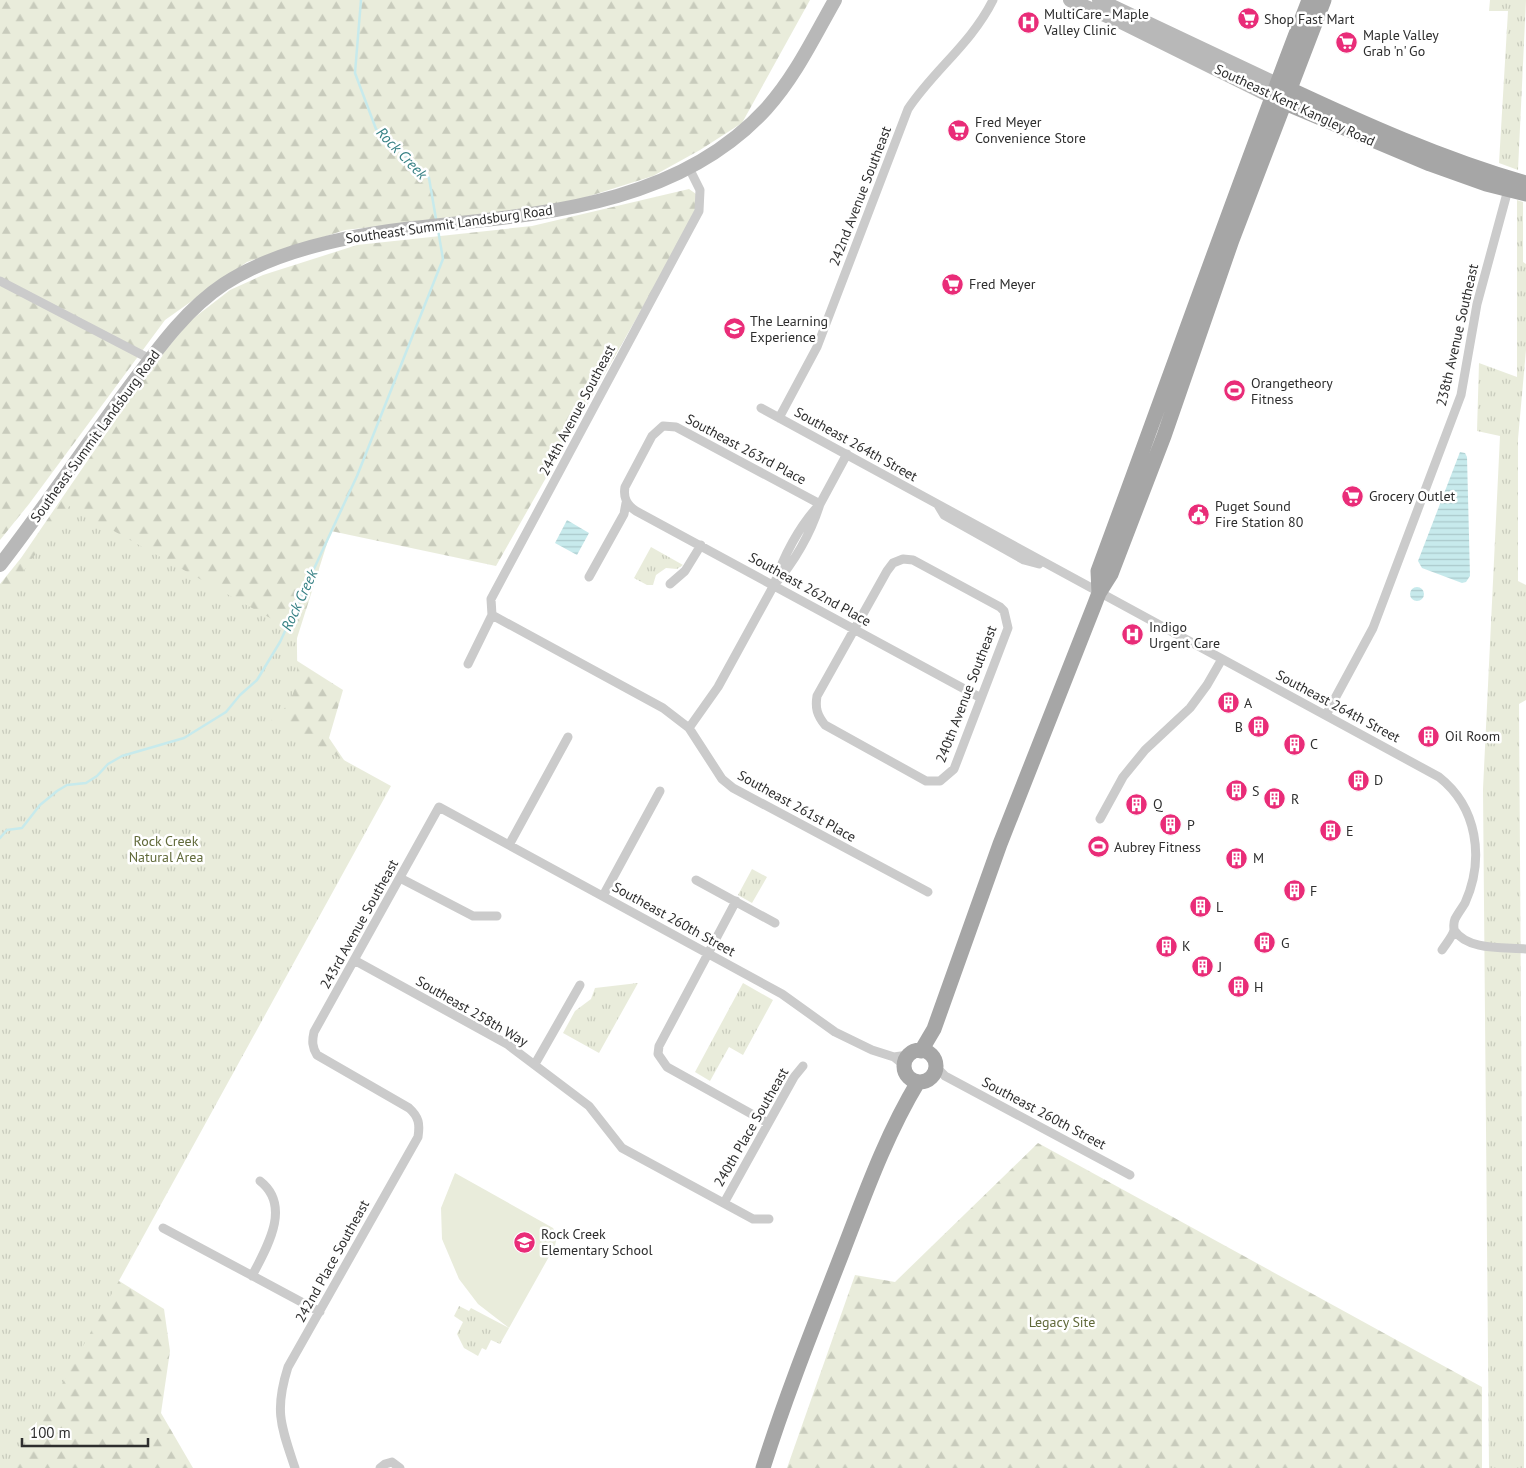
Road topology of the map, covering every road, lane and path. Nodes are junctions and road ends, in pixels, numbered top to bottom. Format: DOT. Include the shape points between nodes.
graph roads {
  1 [pos="835,0"];
  2 [pos="993,0"];
  3 [pos="1070,0"];
  4 [pos="1099,0"];
  5 [pos="1309,0"];
  6 [pos="1324,0"];
  7 [pos="1281,94"];
  8 [pos="689,168"];
  9 [pos="1526,183"];
  10 [pos="1509,185"];
  11 [pos="1526,194"];
  12 [pos="0,281"];
  13 [pos="1179,355"];
  14 [pos="150,359"];
  15 [pos="761,408"];
  16 [pos="1172,410"];
  17 [pos="779,418"];
  18 [pos="847,454"];
  19 [pos="626,502"];
  20 [pos="820,504"];
  21 [pos="701,545"];
  22 [pos="0,565"];
  23 [pos="589,577"];
  24 [pos="670,584"];
  25 [pos="774,585"];
  26 [pos="1099,593"];
  27 [pos="492,616"];
  28 [pos="854,629"];
  29 [pos="1222,659"];
  30 [pos="468,664"];
  31 [pos="981,698"];
  32 [pos="1326,715"];
  33 [pos="689,728"];
  34 [pos="568,737"];
  35 [pos="660,791"];
  36 [pos="439,807"];
  37 [pos="1100,819"];
  38 [pos="509,845"];
  39 [pos="400,878"];
  40 [pos="696,880"];
  41 [pos="928,892"];
  42 [pos="603,896"];
  43 [pos="736,902"];
  44 [pos="497,916"];
  45 [pos="775,922"];
  46 [pos="1454,930"];
  47 [pos="1526,949"];
  48 [pos="1442,950"];
  49 [pos="708,954"];
  50 [pos="354,960"];
  51 [pos="580,985"];
  52 [pos="535,1064"];
  53 [pos="803,1066"];
  54 [pos="920,1066"];
  55 [pos="768,1123"];
  56 [pos="420,1125"];
  57 [pos="1130,1175"];
  58 [pos="260,1181"];
  59 [pos="724,1203"];
  60 [pos="769,1219"];
  61 [pos="163,1228"];
  62 [pos="252,1276"];
  63 [pos="320,1312"];
  64 [pos="295,1468"];
  65 [pos="380,1468"];
  66 [pos="400,1468"];
  67 [pos="763,1468"];
  1 -- 8 [label="street, Southeast Summit Landsburg Road" via="783,88 765,109 721,148"];
  2 -- 17 [label="street, 242nd Avenue Southeast" via="964,46 908,110 817,347"];
  3 -- 7 [label="street, Southeast Kent Kangley Road"];
  4 -- 7 [label="street, Southeast Kent Kangley Road"];
  5 -- 7 [label="main road"];
  6 -- 7 [label="main road"];
  7 -- 10 [label="main road, Southeast Kent Kangley Road" via="1425,162"];
  7 -- 13 [label="main road" via="1223,224"];
  7 -- 16 [label="main road"];
  8 -- 14 [label="street, Southeast Summit Landsburg Road" via="649,187 605,200 344,238 251,268 222,285 181,321"];
  8 -- 27 [label="street, 244th Avenue Southeast" via="700,190 699,211 491,598"];
  9 -- 10 [label="main road, Southeast Kent Kangley Road"];
  10 -- 11 [label="main road, Southeast Kent Kangley Road"];
  10 -- 32 [label="street, 238th Avenue Southeast" via="1477,304 1461,395 1373,628"];
  12 -- 14 [label="street"];
  13 -- 16 [label="main road" via="1182,361 1168,402"];
  13 -- 26 [label="main road" via="1098,571"];
  14 -- 22 [label="street, Southeast Summit Landsburg Road"];
  15 -- 17 [label="street, Southeast 264th Street"];
  16 -- 26 [label="main road" via="1111,574"];
  17 -- 18 [label="street, Southeast 264th Street"];
  18 -- 20 [label="street"];
  18 -- 26 [label="street, Southeast 264th Street"];
  19 -- 20 [label="street, Southeast 263rd Place" via="624,487 652,436 663,426 676,427"];
  19 -- 21 [label="street, Southeast 262nd Place" via="636,511"];
  19 -- 23 [label="street" via="624,514"];
  20 -- 25 [label="street" via="785,573"];
  21 -- 24 [label="street" via="685,572"];
  21 -- 25 [label="street, Southeast 262nd Place"];
  25 -- 28 [label="street, Southeast 262nd Place"];
  25 -- 33 [label="street" via="718,687"];
  26 -- 29 [label="street, Southeast 264th Street"];
  26 -- 54 [label="main road" via="1000,844"];
  27 -- 30 [label="street, 244th Avenue Southeast"];
  27 -- 33 [label="street, Southeast 261st Place" via="663,708"];
  28 -- 31 [label="street, Southeast 262nd Place"];
  28 -- 31 [label="street, 240th Avenue Southeast" via="887,571 903,559 913,560 1000,607 1008,628"];
  28 -- 31 [label="street, 240th Avenue Southeast" via="817,696 817,713 825,725 926,781 940,781 954,769"];
  29 -- 32 [label="street, Southeast 264th Street"];
  29 -- 37 [label="street" via="1190,708 1145,750 1123,777"];
  32 -- 46 [label="street, Southeast 264th Street" via="1439,776 1462,801 1470,817 1476,859 1465,902 1453,923"];
  33 -- 41 [label="street, Southeast 261st Place" via="722,779 733,788"];
  34 -- 38 [label="street"];
  35 -- 42 [label="street"];
  36 -- 38 [label="street, Southeast 260th Street"];
  36 -- 39 [label="street, 243rd Avenue Southeast"];
  38 -- 42 [label="street, Southeast 260th Street"];
  39 -- 44 [label="street" via="473,916"];
  39 -- 50 [label="street, 243rd Avenue Southeast"];
  40 -- 43 [label="street"];
  42 -- 49 [label="street, Southeast 260th Street"];
  43 -- 45 [label="street"];
  43 -- 49 [label="street"];
  46 -- 47 [label="street" via="1463,939 1483,946"];
  46 -- 48 [label="street, Southeast 264th Street"];
  49 -- 54 [label="street, Southeast 260th Street" via="782,994 835,1032 865,1047"];
  49 -- 55 [label="street" via="659,1046 659,1056 667,1067"];
  50 -- 52 [label="street, Southeast 258th Way" via="507,1044"];
  50 -- 56 [label="street, 243rd Avenue Southeast" via="314,1032 313,1049 317,1055 409,1108 417,1115"];
  51 -- 52 [label="street"];
  52 -- 59 [label="street, Southeast 258th Way" via="588,1106 622,1148"];
  53 -- 55 [label="street, 240th Place Southeast"];
  54 -- 57 [label="street, Southeast 260th Street"];
  54 -- 67 [label="main road" via="818,1314"];
  55 -- 59 [label="street, 240th Place Southeast"];
  56 -- 63 [label="street, 242nd Place Southeast" via="418,1137"];
  58 -- 62 [label="street" via="270,1190 276,1211 269,1242"];
  59 -- 60 [label="street, Southeast 258th Way" via="753,1219"];
  61 -- 62 [label="street"];
  62 -- 63 [label="street"];
  63 -- 64 [label="street, 242nd Place Southeast" via="288,1367 281,1388 279,1413"];
  65 -- 66 [label="street" via="392,1462"];
}
